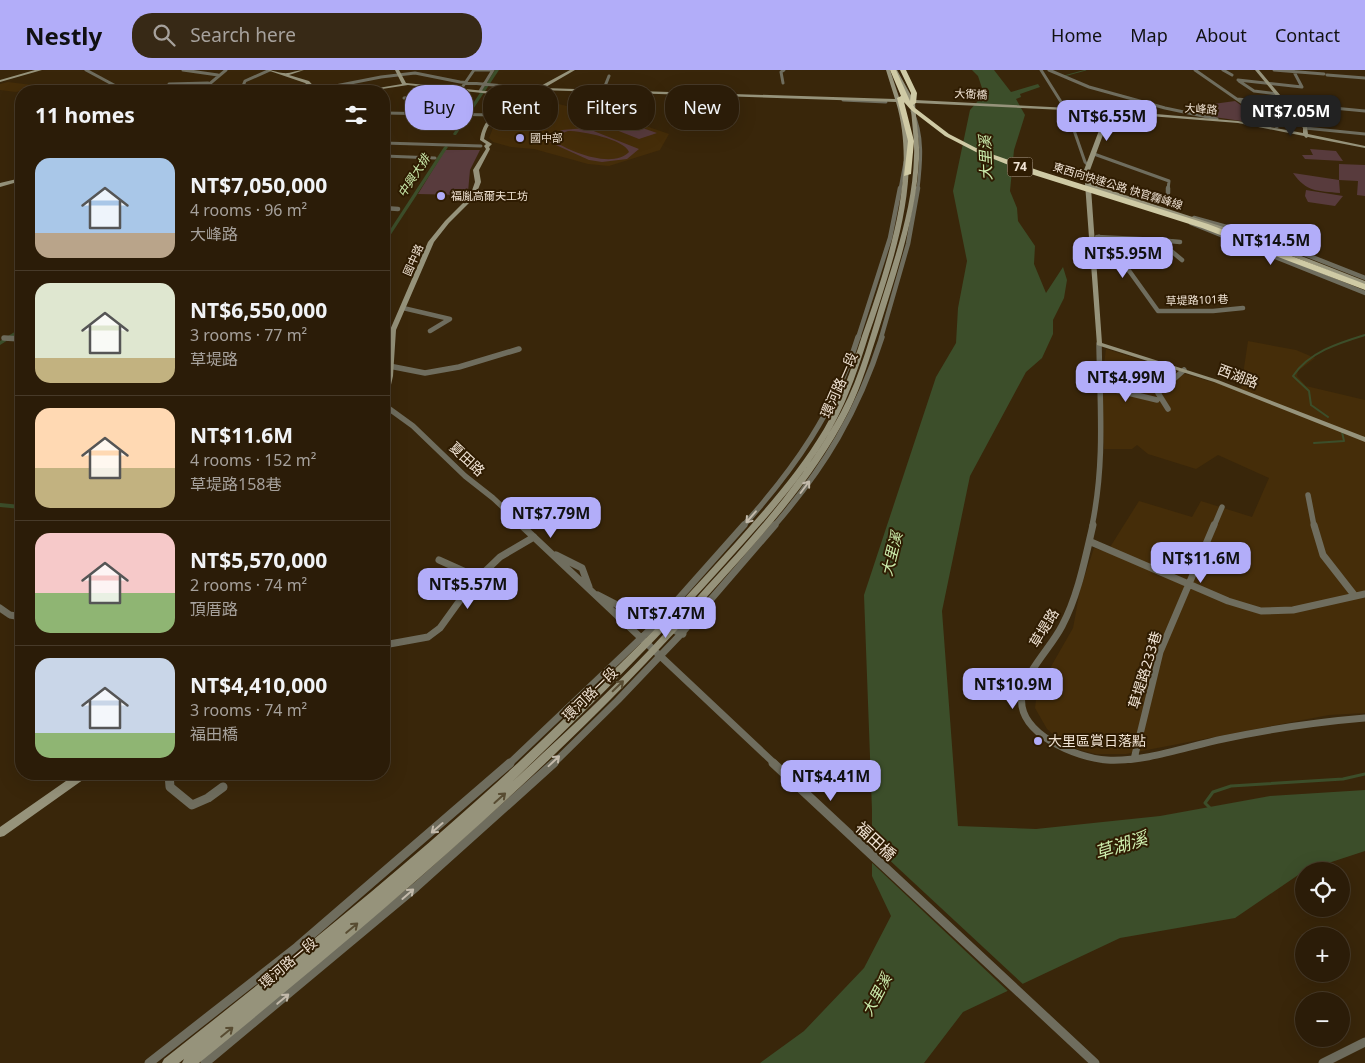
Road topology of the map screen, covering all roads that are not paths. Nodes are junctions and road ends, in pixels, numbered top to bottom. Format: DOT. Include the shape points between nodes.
graph roads {
  1 [pos="31,70"];
  2 [pos="40,70"];
  3 [pos="86,70"];
  4 [pos="92,70"];
  5 [pos="183,70"];
  6 [pos="226,70"];
  7 [pos="270,70"];
  8 [pos="302,70"];
  9 [pos="474,70"];
  10 [pos="573,70"];
  11 [pos="784,70"];
  12 [pos="896,70"];
  13 [pos="1041,70"];
  14 [pos="1049,70"];
  15 [pos="1195,70"];
  16 [pos="1222,70"];
  17 [pos="1257,70"];
  18 [pos="1274,70"];
  19 [pos="1294,71"];
  20 [pos="398,72"];
  21 [pos="415,74"];
  22 [pos="218,75"];
  23 [pos="284,75"];
  24 [pos="609,76"];
  25 [pos="1232,76"];
  26 [pos="1365,78"];
  27 [pos="0,80"];
  28 [pos="1238,80"];
  29 [pos="208,83"];
  30 [pos="466,83"];
  31 [pos="783,83"];
  32 [pos="169,84"];
  33 [pos="404,84"];
  34 [pos="414,84"];
  35 [pos="486,84"];
  36 [pos="1268,84"];
  37 [pos="114,85"];
  38 [pos="119,85"];
  39 [pos="243,85"];
  40 [pos="310,85"];
  41 [pos="342,85"];
  42 [pos="422,85"];
  43 [pos="496,85"];
  44 [pos="545,85"];
  45 [pos="605,85"];
  46 [pos="390,86"];
  47 [pos="1302,87"];
  48 [pos="473,91"];
  49 [pos="482,92"];
  50 [pos="655,93"];
  51 [pos="1277,94"];
  52 [pos="832,98"];
  53 [pos="1237,99"];
  54 [pos="898,102"];
  55 [pos="913,104"];
  56 [pos="1285,104"];
  57 [pos="1110,111"];
  58 [pos="1365,112"];
  59 [pos="390,113"];
  60 [pos="483,115"];
  61 [pos="1217,120"];
  62 [pos="1305,128"];
  63 [pos="1275,129"];
  64 [pos="485,130"];
  65 [pos="1365,134"];
  66 [pos="1306,136"];
  67 [pos="390,143"];
  68 [pos="484,144"];
  69 [pos="1365,148"];
  70 [pos="1094,154"];
  71 [pos="390,156"];
  72 [pos="906,156"];
  73 [pos="435,158"];
  74 [pos="1088,165"];
  75 [pos="1143,170"];
  76 [pos="907,174"];
  77 [pos="15,180"];
  78 [pos="0,185"];
  79 [pos="1088,187"];
  80 [pos="1168,193"];
  81 [pos="390,208"];
  82 [pos="398,209"];
  83 [pos="1183,218"];
  84 [pos="1091,236"];
  85 [pos="1099,237"];
  86 [pos="1158,240"];
  87 [pos="1180,242"];
  88 [pos="1287,250"];
  89 [pos="1271,253"];
  90 [pos="1182,260"];
  91 [pos="1365,286"];
  92 [pos="403,308"];
  93 [pos="1243,308"];
  94 [pos="430,331"];
  95 [pos="4,338"];
  96 [pos="15,339"];
  97 [pos="1099,344"];
  98 [pos="390,348"];
  99 [pos="519,349"];
  100 [pos="390,367"];
  101 [pos="1184,370"];
  102 [pos="1099,386"];
  103 [pos="1157,400"];
  104 [pos="1168,408"];
  105 [pos="390,410"];
  106 [pos="1365,440"];
  107 [pos="1308,495"];
  108 [pos="1222,507"];
  109 [pos="534,537"];
  110 [pos="1091,542"];
  111 [pos="553,555"];
  112 [pos="438,560"];
  113 [pos="479,578"];
  114 [pos="1189,584"];
  115 [pos="1365,594"];
  116 [pos="1355,596"];
  117 [pos="0,608"];
  118 [pos="15,616"];
  119 [pos="665,627"];
  120 [pos="683,634"];
  121 [pos="390,644"];
  122 [pos="1365,718"];
  123 [pos="1134,758"];
  124 [pos="75,780"];
  125 [pos="169,780"];
  126 [pos="222,787"];
  127 [pos="0,833"];
  128 [pos="1365,1042"];
  129 [pos="149,1063"];
  130 [pos="169,1063"];
  131 [pos="189,1063"];
  132 [pos="205,1063"];
  133 [pos="1095,1063"];
  134 [pos="1323,1063"];
  1 -- 27 [label="street"];
  2 -- 27 [label="street"];
  3 -- 37 [label="street"];
  4 -- 38 [label="street"];
  5 -- 22 [label="street"];
  6 -- 22 [label="street"];
  7 -- 23 [label="street"];
  7 -- 39 [label="street" via="245,81"];
  8 -- 23 [label="street"];
  9 -- 30 [label="street"];
  9 -- 35 [label="street" via="494,70"];
  10 -- 44 [label="street, 國中路"];
  11 -- 31 [label="street" via="781,72"];
  12 -- 54 [label="street, 環河路一段"];
  12 -- 55 [label="highway" via="914,93"];
  12 -- 76 [label="highway" via="910,130"];
  12 -- 83 [label="highway, 東西向快速公路 快官霧峰線 / 74" via="906,100 913,109 942,132 964,144 1029,170"];
  13 -- 74 [label="street, 草堤路" via="1068,113"];
  14 -- 61 [label="street" via="1089,87"];
  15 -- 53 [label="street"];
  16 -- 25 [label="street"];
  17 -- 36 [label="street"];
  18 -- 19 [label="street"];
  19 -- 26 [label="street"];
  19 -- 47 [label="street"];
  20 -- 21 [label="street"];
  20 -- 33 [label="street"];
  20 -- 41 [label="street"];
  21 -- 30 [label="street"];
  21 -- 34 [label="street"];
  22 -- 29 [label="street"];
  23 -- 40 [label="street"];
  24 -- 45 [label="street"];
  28 -- 36 [label="street"];
  28 -- 51 [label="street" via="1251,90"];
  29 -- 32 [label="street"];
  30 -- 35 [label="street"];
  33 -- 34 [label="street"];
  33 -- 46 [label="street"];
  34 -- 42 [label="street"];
  35 -- 43 [label="street"];
  35 -- 49 [label="street"];
  36 -- 47 [label="street"];
  36 -- 51 [label="street"];
  48 -- 49 [label="street"];
  50 -- 52 [label="street, 大衛橋"];
  51 -- 56 [label="street"];
  52 -- 54 [label="street"];
  52 -- 57 [label="street, 大衛橋"];
  53 -- 56 [label="street"];
  53 -- 63 [label="street"];
  54 -- 72 [label="street, 環河路一段" via="905,130"];
  55 -- 119 [label="street, 環河路一段" via="917,154 899,254 862,374 846,410 820,454 736,561"];
  120 -- 55 [label="street, 環河路一段, one-way" via="803,490 835,446 857,403 876,357 912,230 922,155"];
  56 -- 58 [label="street"];
  56 -- 62 [label="street"];
  57 -- 61 [label="street, 大峰路"];
  57 -- 70 [label="street, 草堤路"];
  59 -- 60 [label="street"];
  61 -- 63 [label="street, 大峰路"];
  62 -- 63 [label="street"];
  62 -- 65 [label="street"];
  62 -- 66 [label="street"];
  63 -- 66 [label="street, 大峰路"];
  64 -- 68 [label="street, 國中路" via="482,135"];
  66 -- 69 [label="street, 大峰路"];
  67 -- 68 [label="street"];
  68 -- 92 [label="street, 國中路" via="488,149 476,170 478,182 472,197 432,242"];
  70 -- 74 [label="street, 草堤路"];
  70 -- 75 [label="street"];
  70 -- 80 [label="street" via="1169,181"];
  71 -- 73 [label="street"];
  72 -- 76 [label="street, 環河路一段"];
  72 -- 119 [label="street, 環河路一段, one-way" via="890,238 847,372 834,399 798,458"];
  74 -- 79 [label="street, 草堤路"];
  76 -- 119 [label="street, 環河路一段" via="896,240 853,373 830,424 809,458 767,512"];
  77 -- 78 [label="street"];
  79 -- 83 [label="street"];
  79 -- 84 [label="street, 草堤路"];
  79 -- 88 [label="street"];
  81 -- 82 [label="street"];
  83 -- 89 [label="street"];
  83 -- 91 [label="highway, 東西向快速公路 快官霧峰線"];
  84 -- 85 [label="street"];
  84 -- 97 [label="street, 草堤路"];
  85 -- 86 [label="street"];
  85 -- 93 [label="street, 草堤路101巷" via="1158,311"];
  86 -- 87 [label="street"];
  86 -- 90 [label="street"];
  88 -- 89 [label="street"];
  88 -- 91 [label="street"];
  89 -- 91 [label="street"];
  92 -- 94 [label="street" via="450,319"];
  92 -- 98 [label="street, 國中路" via="393,330"];
  95 -- 96 [label="street"];
  97 -- 101 [label="street, 西湖路"];
  97 -- 102 [label="street, 草堤路"];
  99 -- 100 [label="street" via="459,367 425,373"];
  101 -- 104 [label="street" via="1158,393"];
  101 -- 106 [label="street, 西湖路"];
  102 -- 103 [label="street"];
  102 -- 110 [label="street, 草堤路" via="1102,451"];
  105 -- 109 [label="street, 夏田路"];
  107 -- 116 [label="street" via="1323,555"];
  108 -- 114 [label="street, 草堤路233巷"];
  109 -- 111 [label="street, 夏田路"];
  109 -- 113 [label="street" via="500,557"];
  110 -- 114 [label="street"];
  110 -- 123 [label="street, 草堤路" via="1067,616 1033,669 1022,700 1034,726 1066,750 1096,759"];
  111 -- 119 [label="street" via="582,568 588,587 600,597"];
  111 -- 133 [label="street, 福田橋"];
  112 -- 113 [label="street"];
  113 -- 121 [label="street" via="440,628 428,637"];
  114 -- 116 [label="street" via="1228,601 1276,612"];
  114 -- 123 [label="street, 草堤路233巷" via="1160,652"];
  115 -- 116 [label="street"];
  117 -- 118 [label="street"];
  119 -- 120 [label="street"];
  119 -- 129 [label="street, 環河路一段, one-way" via="297,946"];
  119 -- 130 [label="street, 環河路一段" via="471,812 363,906"];
  131 -- 119 [label="street, 環河路一段, one-way" via="495,803 611,692"];
  132 -- 120 [label="street, 環河路一段, one-way" via="492,819 604,714"];
  122 -- 123 [label="street, 草堤路" via="1262,731"];
  124 -- 127 [label="street"];
  125 -- 126 [label="street" via="170,787 192,805"];
  128 -- 134 [label="street"];
}
